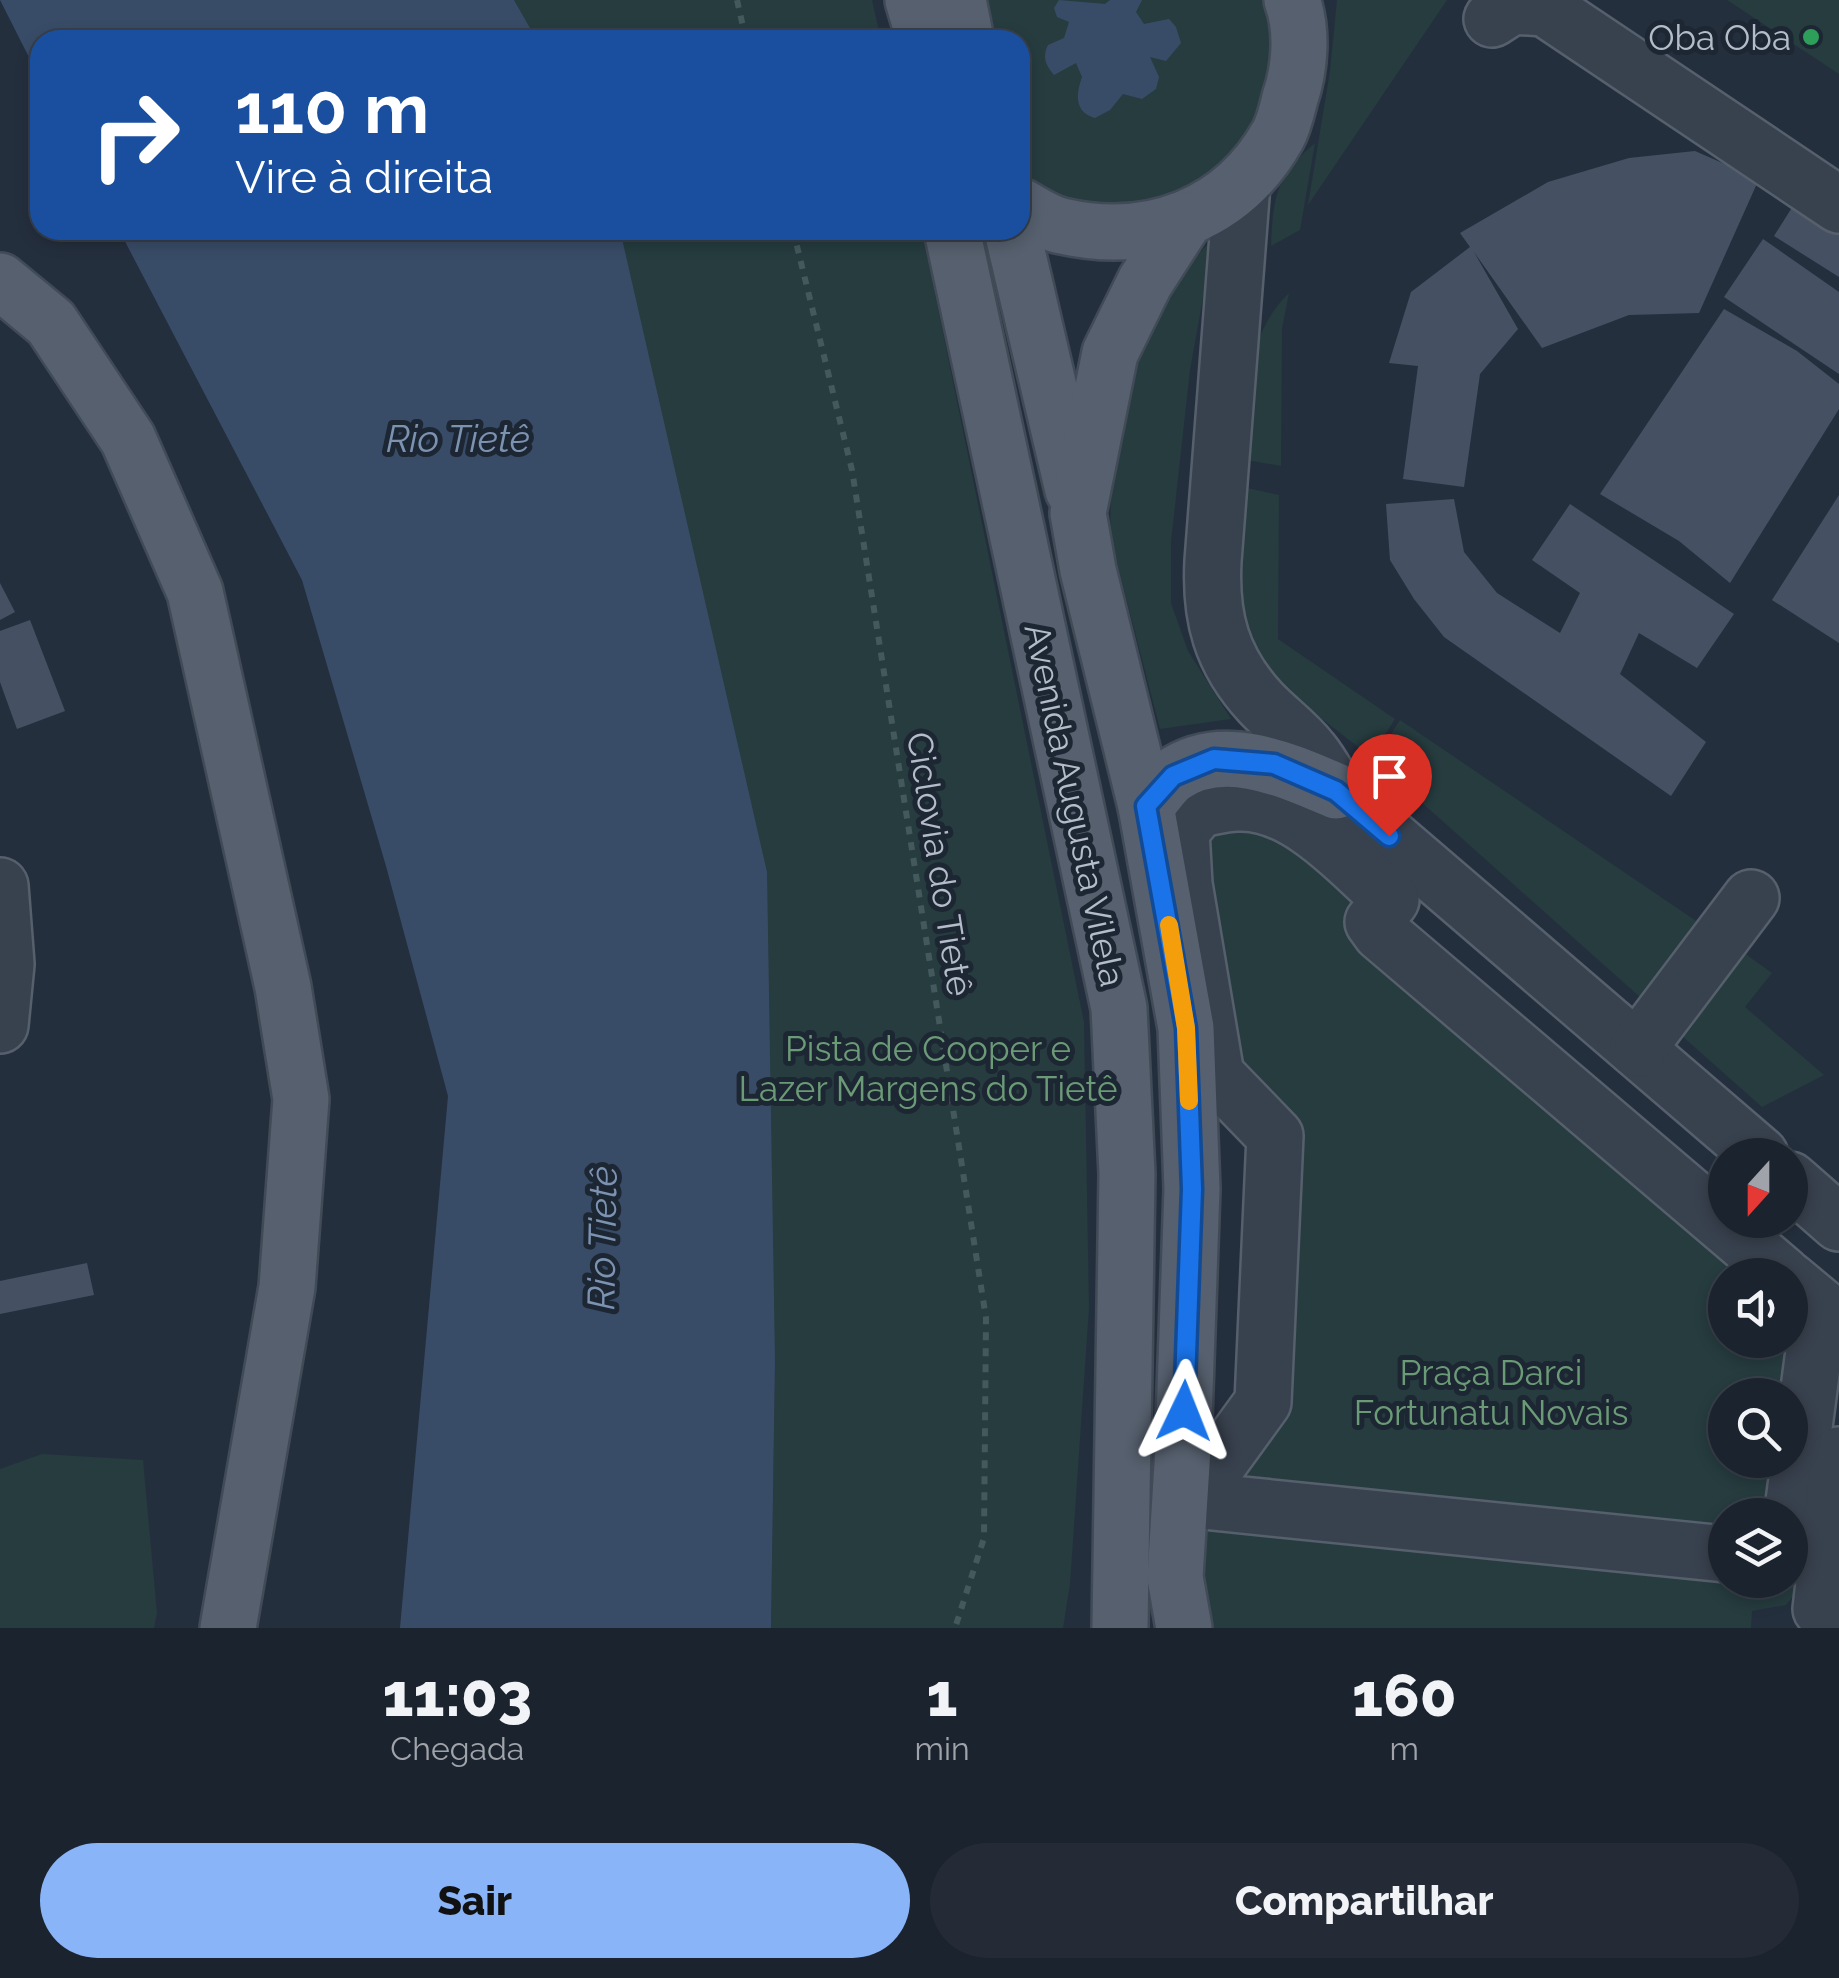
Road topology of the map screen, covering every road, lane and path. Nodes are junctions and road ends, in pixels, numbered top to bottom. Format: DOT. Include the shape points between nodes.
graph roads {
  1 [pos="737,0"];
  2 [pos="913,0"];
  3 [pos="933,0"];
  4 [pos="958,0"];
  5 [pos="1295,4"];
  6 [pos="1492,19"];
  7 [pos="744,30"];
  8 [pos="923,30"];
  9 [pos="928,30"];
  10 [pos="964,30"];
  11 [pos="1242,184"];
  12 [pos="1839,204"];
  13 [pos="1030,211"];
  14 [pos="1185,220"];
  15 [pos="795,240"];
  16 [pos="954,240"];
  17 [pos="1014,240"];
  18 [pos="0,281"];
  19 [pos="1078,512"];
  20 [pos="1336,791"];
  21 [pos="1146,806"];
  22 [pos="0,886"];
  23 [pos="1752,898"];
  24 [pos="0,1025"];
  25 [pos="1637,1049"];
  26 [pos="1740,1138"];
  27 [pos="1808,1195"];
  28 [pos="1839,1222"];
  29 [pos="1771,1258"];
  30 [pos="1124,1303"];
  31 [pos="1803,1358"];
  32 [pos="1839,1455"];
  33 [pos="1793,1498"];
  34 [pos="1708,1552"];
  35 [pos="1821,1610"];
  36 [pos="1176,1611"];
  37 [pos="228,1628"];
  38 [pos="955,1628"];
  39 [pos="1090,1628"];
  40 [pos="1120,1628"];
  1 -- 7 [label="path"];
  2 -- 8 [label="main road"];
  3 -- 9 [label="main road"];
  4 -- 10 [label="main road"];
  5 -- 11 [label="main road" via="1298,73 1280,133"];
  6 -- 12 [label="street" via="1512,6 1544,8"];
  11 -- 14 [label="main road"];
  11 -- 20 [label="street" via="1211,599 1218,634 1238,670 1312,752"];
  13 -- 14 [label="main road" via="1058,226 1122,234"];
  14 -- 19 [label="main road, Avenida Augusta Vilela" via="1110,353"];
  15 -- 38 [label="path, Ciclovia do Tietê" via="852,470 986,1318 984,1538"];
  16 -- 30 [label="main road, Avenida Augusta Vilela" via="1119,1008 1127,1174"];
  17 -- 19 [label="main road"];
  18 -- 37 [label="main road" via="51,323 128,439 195,592 283,987 301,1099 288,1287"];
  19 -- 21 [label="main road, Avenida Augusta Vilela"];
  20 -- 21 [label="main road" via="1274,764 1214,759 1173,776"];
  20 -- 25 [label="street"];
  21 -- 36 [label="main road, Avenida Augusta Vilela" via="1188,1064 1192,1189"];
  22 -- 24 [label="street" via="6,964"];
  23 -- 25 [label="street"];
  25 -- 26 [label="street"];
  27 -- 28 [label="street"];
  29 -- 34 [label="street" via="1381,933 1373,922 1391,900 1321,835 1279,811 1241,802 1200,809 1181,831 1216,1075 1276,1136 1263,1402 1206,1482 1203,1501"];
  30 -- 39 [label="main road"];
  30 -- 40 [label="main road, Avenida Augusta Vilela"];
  31 -- 33 [label="street"];
  32 -- 35 [label="street"];
}
